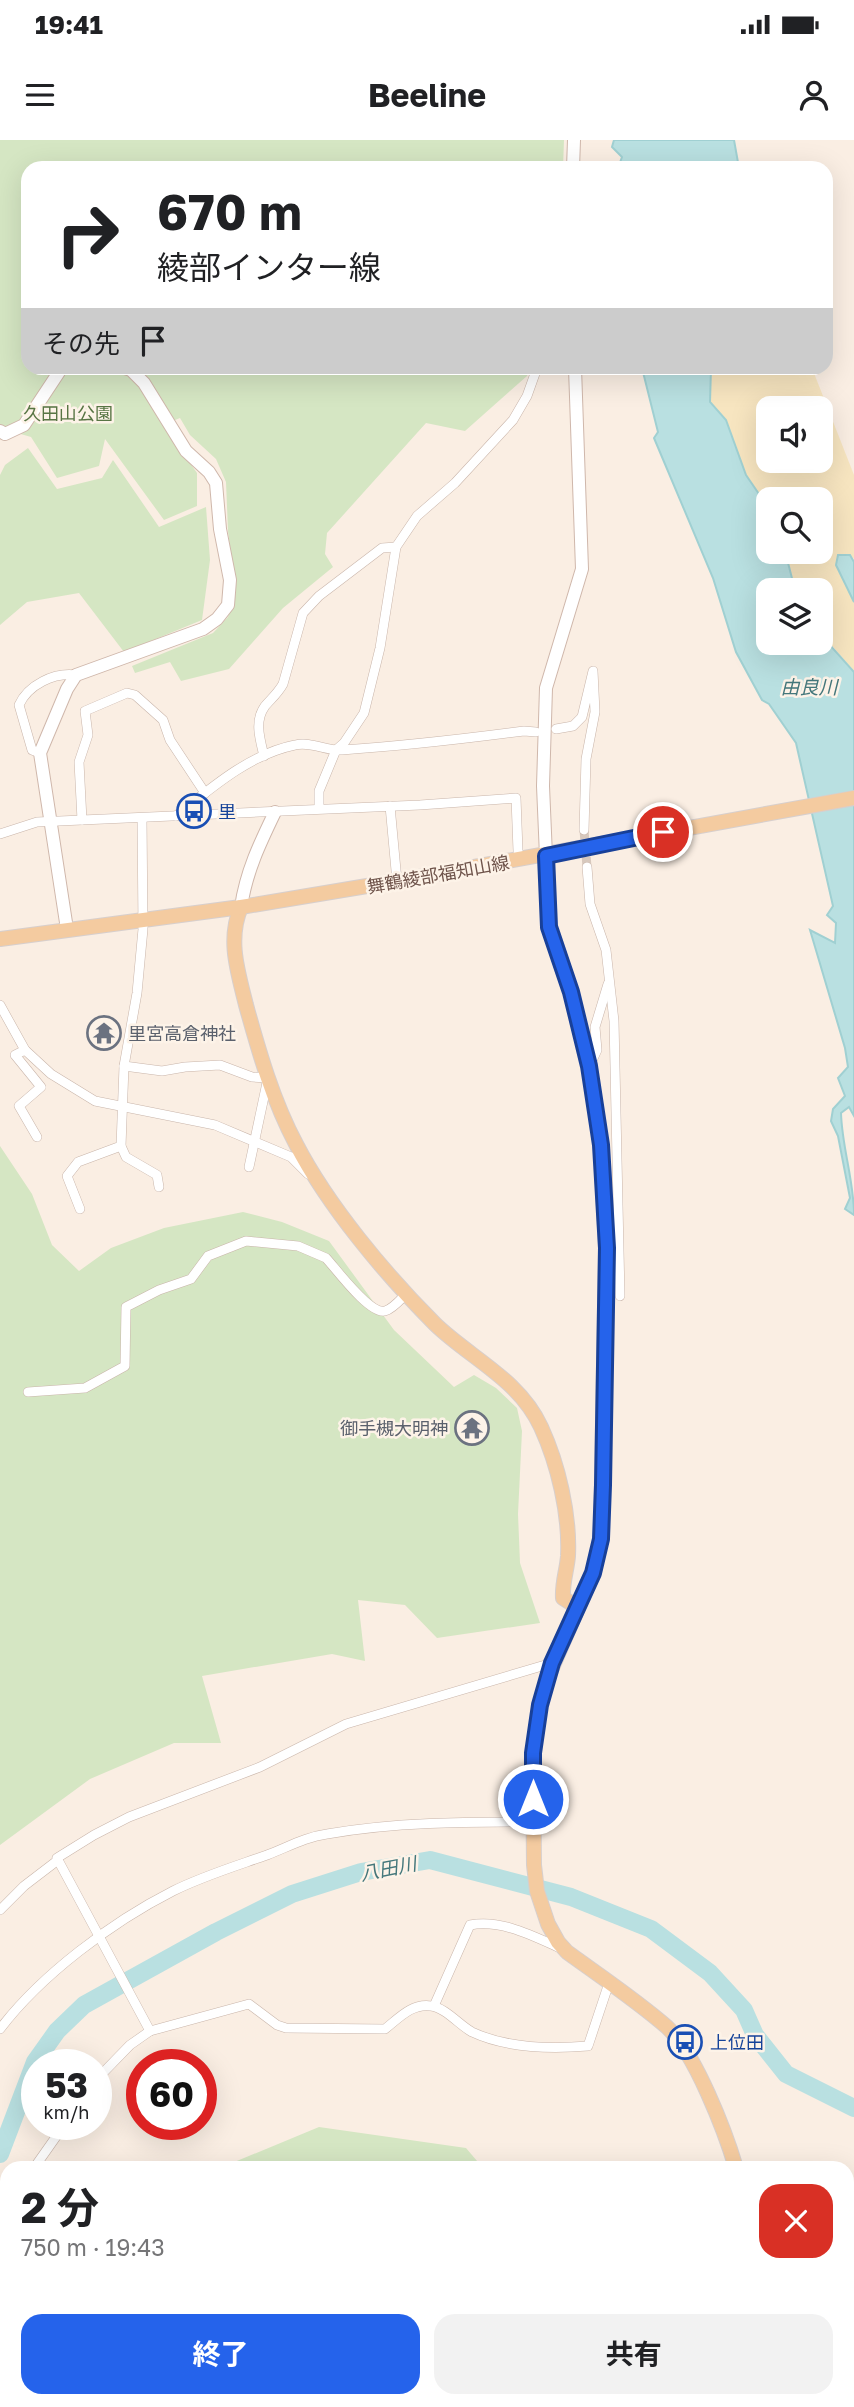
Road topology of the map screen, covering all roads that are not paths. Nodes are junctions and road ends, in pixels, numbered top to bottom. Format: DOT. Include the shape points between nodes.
graph roads {
  1 [pos="574,140"];
  2 [pos="573,161"];
  3 [pos="57,375"];
  4 [pos="136,375"];
  5 [pos="534,375"];
  6 [pos="575,375"];
  7 [pos="0,431"];
  8 [pos="396,547"];
  9 [pos="76,676"];
  10 [pos="556,729"];
  11 [pos="537,732"];
  12 [pos="336,750"];
  13 [pos="40,753"];
  14 [pos="264,756"];
  15 [pos="205,793"];
  16 [pos="854,798"];
  17 [pos="390,806"];
  18 [pos="319,808"];
  19 [pos="275,812"];
  20 [pos="174,817"];
  21 [pos="142,818"];
  22 [pos="82,820"];
  23 [pos="52,822"];
  24 [pos="584,830"];
  25 [pos="0,834"];
  26 [pos="518,851"];
  27 [pos="546,856"];
  28 [pos="587,867"];
  29 [pos="397,881"];
  30 [pos="241,907"];
  31 [pos="143,919"];
  32 [pos="68,929"];
  33 [pos="0,939"];
  34 [pos="610,979"];
  35 [pos="0,1005"];
  36 [pos="25,1050"];
  37 [pos="124,1066"];
  38 [pos="589,1066"];
  39 [pos="268,1078"];
  40 [pos="124,1107"];
  41 [pos="37,1137"];
  42 [pos="254,1141"];
  43 [pos="121,1146"];
  44 [pos="249,1167"];
  45 [pos="317,1182"];
  46 [pos="159,1187"];
  47 [pos="80,1209"];
  48 [pos="407,1293"];
  49 [pos="620,1296"];
  50 [pos="28,1392"];
  51 [pos="577,1607"];
  52 [pos="552,1663"];
  53 [pos="533,1822"];
  54 [pos="58,1860"];
  55 [pos="0,1910"];
  56 [pos="100,1937"];
  57 [pos="562,1947"];
  58 [pos="609,1983"];
  59 [pos="434,2006"];
  60 [pos="0,2029"];
  61 [pos="150,2031"];
  62 [pos="112,2064"];
  63 [pos="54,2140"];
  64 [pos="39,2161"];
  65 [pos="734,2161"];
  1 -- 2 [label="street"];
  3 -- 7 [label="street" via="24,425 5,434"];
  4 -- 9 [label="street" via="186,451 216,483 230,580 228,605 203,629"];
  5 -- 8 [label="street" via="513,420 418,516"];
  6 -- 27 [label="street" via="582,569 546,688"];
  8 -- 12 [label="street" via="364,713"];
  8 -- 14 [label="street" via="382,548 318,596 303,613 283,684 258,720"];
  9 -- 13 [label="street"];
  9 -- 13 [label="street" via="66,674 24,693 19,705 32,750"];
  10 -- 24 [label="street" via="573,726 582,717 593,671 595,712 586,759"];
  11 -- 12 [label="street"];
  12 -- 14 [label="street" via="295,745"];
  12 -- 18 [label="street" via="319,791"];
  13 -- 23 [label="street"];
  14 -- 15 [label="street"];
  15 -- 20 [label="street"];
  15 -- 22 [label="street" via="170,740 163,720 127,693 85,711 88,735 79,762"];
  16 -- 27 [label="main road, 舞鶴綾部福知山線"];
  17 -- 18 [label="street"];
  17 -- 26 [label="street" via="516,797"];
  17 -- 29 [label="street"];
  18 -- 19 [label="street"];
  19 -- 20 [label="street"];
  19 -- 30 [label="street" via="259,843"];
  20 -- 21 [label="street"];
  21 -- 22 [label="street"];
  21 -- 31 [label="street"];
  22 -- 23 [label="street"];
  23 -- 25 [label="street"];
  23 -- 32 [label="street"];
  27 -- 29 [label="main road, 舞鶴綾部福知山線"];
  27 -- 38 [label="main road" via="549,927"];
  28 -- 34 [label="street" via="590,904 606,950"];
  29 -- 30 [label="main road, 舞鶴綾部福知山線"];
  30 -- 31 [label="main road, 舞鶴綾部福知山線"];
  30 -- 39 [label="main road" via="233,942"];
  31 -- 32 [label="main road, 舞鶴綾部福知山線"];
  31 -- 37 [label="street" via="137,993"];
  32 -- 33 [label="main road, 舞鶴綾部福知山線"];
  34 -- 38 [label="street" via="596,1027 597,1050"];
  34 -- 49 [label="street"];
  35 -- 36 [label="street"];
  36 -- 40 [label="street" via="51,1074 95,1101"];
  36 -- 41 [label="street" via="15,1055 41,1087 19,1106"];
  37 -- 39 [label="street" via="162,1071 220,1065"];
  37 -- 40 [label="street"];
  38 -- 51 [label="main road" via="601,1145 607,1248 603,1485 601,1539 593,1573"];
  39 -- 42 [label="street"];
  39 -- 45 [label="main road"];
  40 -- 42 [label="street" via="215,1125"];
  40 -- 43 [label="street"];
  42 -- 44 [label="street"];
  42 -- 45 [label="street" via="291,1157"];
  43 -- 46 [label="street" via="126,1157 157,1175"];
  43 -- 47 [label="street" via="78,1162 67,1176"];
  45 -- 48 [label="main road"];
  48 -- 50 [label="street" via="379,1312 321,1255 298,1246 246,1241 208,1256 191,1279 126,1307 125,1366 85,1388"];
  48 -- 51 [label="main road" via="437,1325 515,1390 540,1425 565,1514 568,1556 563,1598"];
  51 -- 52 [label="main road"];
  52 -- 53 [label="main road" via="533,1753"];
  52 -- 54 [label="street" via="346,1724 260,1767 129,1817"];
  53 -- 56 [label="street" via="432,1823 302,1839 175,1890"];
  53 -- 57 [label="main road" via="537,1891"];
  54 -- 55 [label="street"];
  54 -- 56 [label="street"];
  56 -- 60 [label="street" via="31,1992"];
  56 -- 61 [label="street"];
  57 -- 58 [label="main road"];
  57 -- 59 [label="street" via="523,1931 470,1925"];
  58 -- 59 [label="street" via="589,2046 558,2048 496,2039 471,2031"];
  58 -- 65 [label="main road" via="669,2029 695,2067"];
  59 -- 61 [label="street" via="408,2010 385,2029 286,2028 249,2004"];
  61 -- 62 [label="street"];
  63 -- 64 [label="street"];
}
